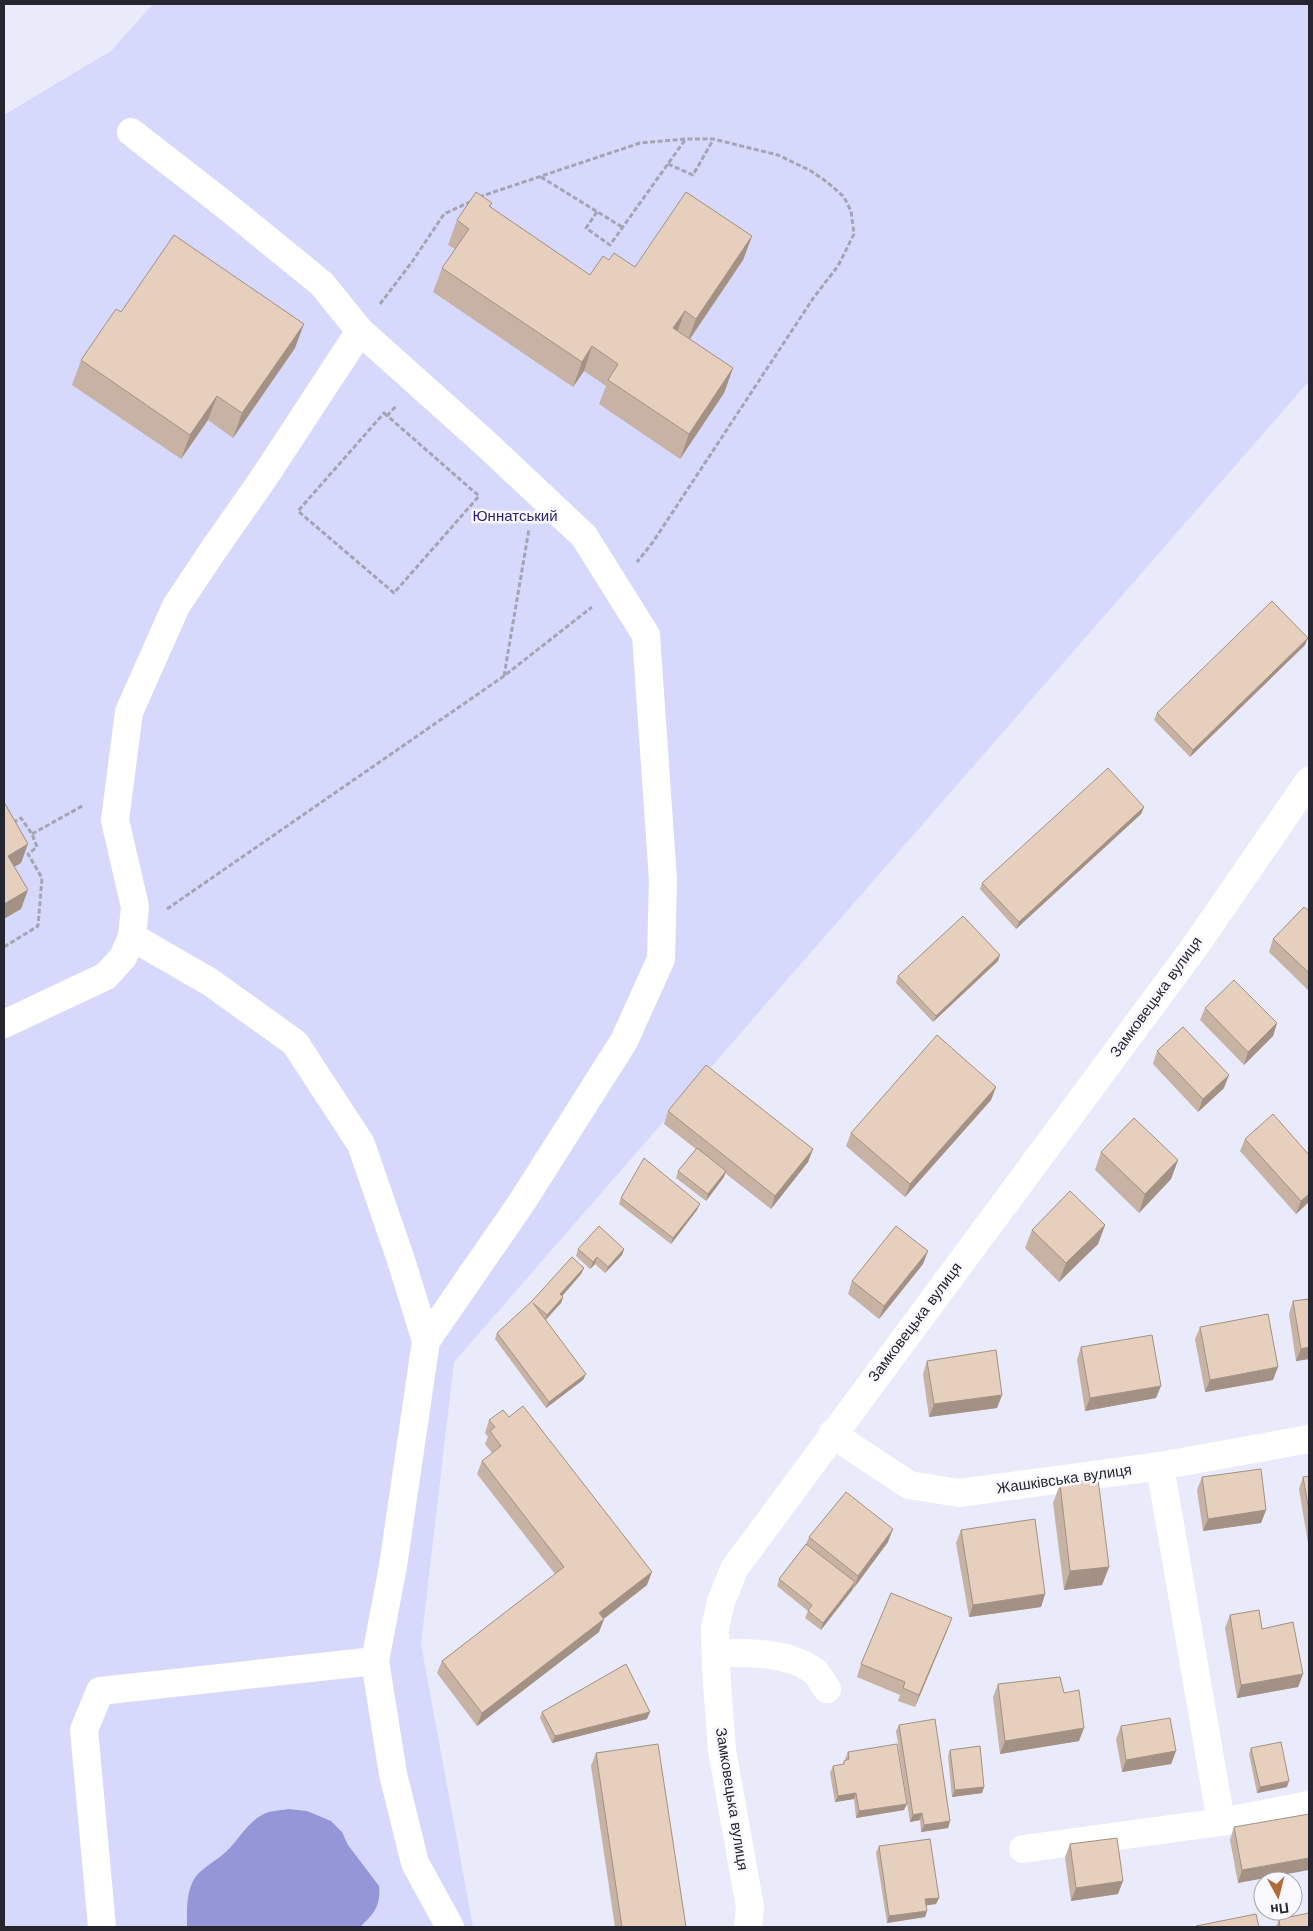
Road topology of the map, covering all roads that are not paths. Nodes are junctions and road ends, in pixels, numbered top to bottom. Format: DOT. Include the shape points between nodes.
graph roads {
  1 [pos="131,132"];
  2 [pos="360,330"];
  3 [pos="1309,781"];
  4 [pos="132,937"];
  5 [pos="4,1024"];
  6 [pos="426,1341"];
  7 [pos="832,1434"];
  8 [pos="1309,1439"];
  9 [pos="1160,1466"];
  10 [pos="716,1652"];
  11 [pos="375,1661"];
  12 [pos="827,1689"];
  13 [pos="1309,1805"];
  14 [pos="1221,1822"];
  15 [pos="1022,1849"];
  16 [pos="102,1927"];
  17 [pos="450,1927"];
  18 [pos="748,1927"];
  1 -- 2 [label="street" via="322,284"];
  2 -- 4 [label="street" via="176,606 129,712 115,820 135,908"];
  2 -- 6 [label="street" via="584,536 646,635 663,880 661,959 624,1041 522,1202"];
  3 -- 7 [label="street, Замковецька вулиця" via="1196,945"];
  4 -- 5 [label="street" via="123,957 106,976"];
  4 -- 6 [label="street" via="210,982 294,1043 361,1144"];
  6 -- 11 [label="street"];
  7 -- 9 [label="street, Жашківська вулиця" via="909,1485 959,1493"];
  7 -- 10 [label="street, Замковецька вулиця" via="734,1569 715,1628"];
  8 -- 9 [label="street, Жашківська вулиця"];
  9 -- 14 [label="street"];
  10 -- 12 [label="street" via="763,1653 790,1660 814,1671"];
  10 -- 18 [label="street, Замковецька вулиця" via="722,1750 750,1907"];
  11 -- 16 [label="street" via="100,1692 84,1730"];
  11 -- 17 [label="street" via="393,1774 415,1863"];
  13 -- 14 [label="street"];
  14 -- 15 [label="street"];
}
